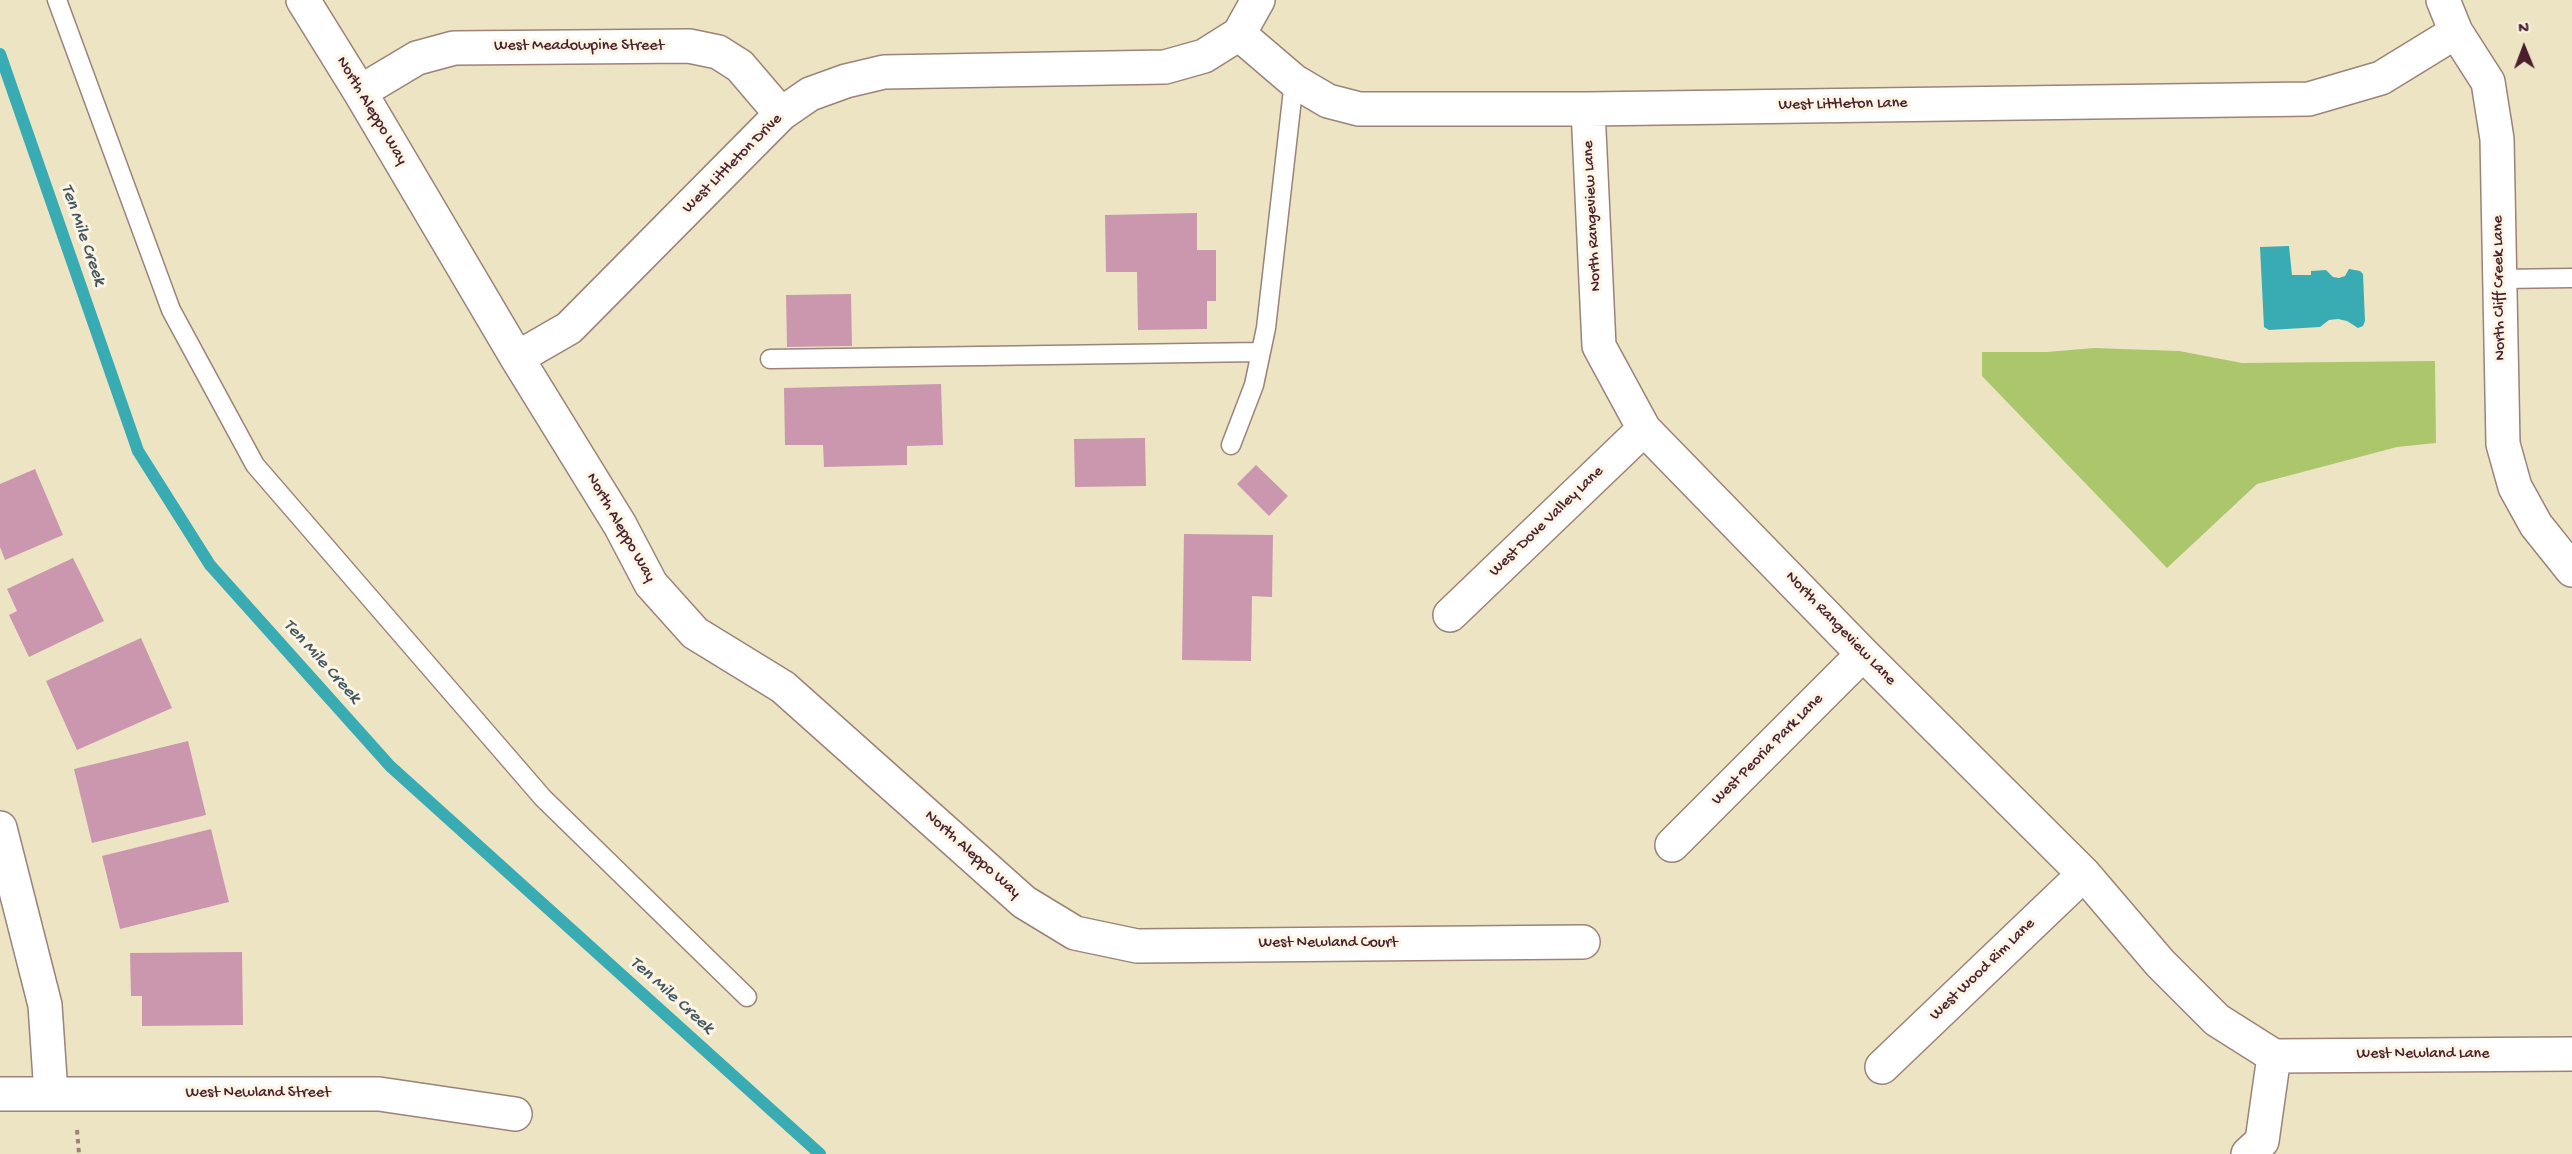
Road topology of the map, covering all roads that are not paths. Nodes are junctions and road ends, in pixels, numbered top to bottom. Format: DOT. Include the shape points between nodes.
graph roads {
  1 [pos="57,0"];
  2 [pos="303,0"];
  3 [pos="1258,0"];
  4 [pos="2443,0"];
  5 [pos="2456,32"];
  6 [pos="1239,33"];
  7 [pos="1294,81"];
  8 [pos="360,92"];
  9 [pos="1588,109"];
  10 [pos="781,114"];
  11 [pos="2572,278"];
  12 [pos="2500,279"];
  13 [pos="1261,352"];
  14 [pos="517,358"];
  15 [pos="770,358"];
  16 [pos="1644,429"];
  17 [pos="1231,445"];
  18 [pos="2572,570"];
  19 [pos="1450,615"];
  20 [pos="1863,654"];
  21 [pos="0,828"];
  22 [pos="1672,845"];
  23 [pos="2084,874"];
  24 [pos="1075,933"];
  25 [pos="1583,942"];
  26 [pos="747,997"];
  27 [pos="2572,1054"];
  28 [pos="2274,1056"];
  29 [pos="1882,1067"];
  30 [pos="0,1094"];
  31 [pos="51,1094"];
  32 [pos="515,1114"];
  33 [pos="2248,1154"];
  1 -- 26 [label="lane" via="171,310 255,465 543,798"];
  2 -- 8 [label="street, North Aleppo Way"];
  3 -- 6 [label="street"];
  4 -- 5 [label="street, North Cliff Creek Lane"];
  5 -- 9 [label="street, West Littleton Lane" via="2381,78 2309,99"];
  5 -- 12 [label="street, North Cliff Creek Lane" via="2488,82 2497,140"];
  6 -- 7 [label="street, West Littleton Lane"];
  6 -- 10 [label="street, West Littleton Drive" via="1204,56 1165,67 884,72 810,94"];
  7 -- 9 [label="street, West Littleton Lane" via="1328,101 1359,109"];
  7 -- 13 [label="lane"];
  8 -- 10 [label="street, West Meadowpine Street" via="417,58 454,48 689,46 718,52 740,66"];
  8 -- 14 [label="street, North Aleppo Way"];
  9 -- 16 [label="street, North Rangeview Lane" via="1599,346"];
  10 -- 14 [label="street, West Littleton Drive" via="569,328"];
  11 -- 12 [label="lane"];
  12 -- 18 [label="street, North Cliff Creek Lane" via="2503,444 2515,486 2536,525"];
  13 -- 15 [label="lane"];
  13 -- 17 [label="lane" via="1254,385"];
  14 -- 24 [label="street, North Aleppo Way" via="620,525 651,584 695,633 783,687 1024,902"];
  16 -- 19 [label="street, West Dove Valley Lane"];
  16 -- 20 [label="street, North Rangeview Lane"];
  20 -- 22 [label="street, West Peoria Park Lane"];
  20 -- 23 [label="street, North Rangeview Lane"];
  21 -- 31 [label="street" via="45,1005"];
  23 -- 28 [label="street, North Rangeview Lane" via="2160,963 2217,1020"];
  23 -- 29 [label="street, West Wood Rim Lane"];
  24 -- 25 [label="street, West Newland Court" via="1137,946"];
  27 -- 28 [label="street, West Newland Lane"];
  28 -- 33 [label="street" via="2262,1141"];
  30 -- 31 [label="street, West Newland Street"];
  31 -- 32 [label="street, West Newland Street" via="379,1094"];
}
